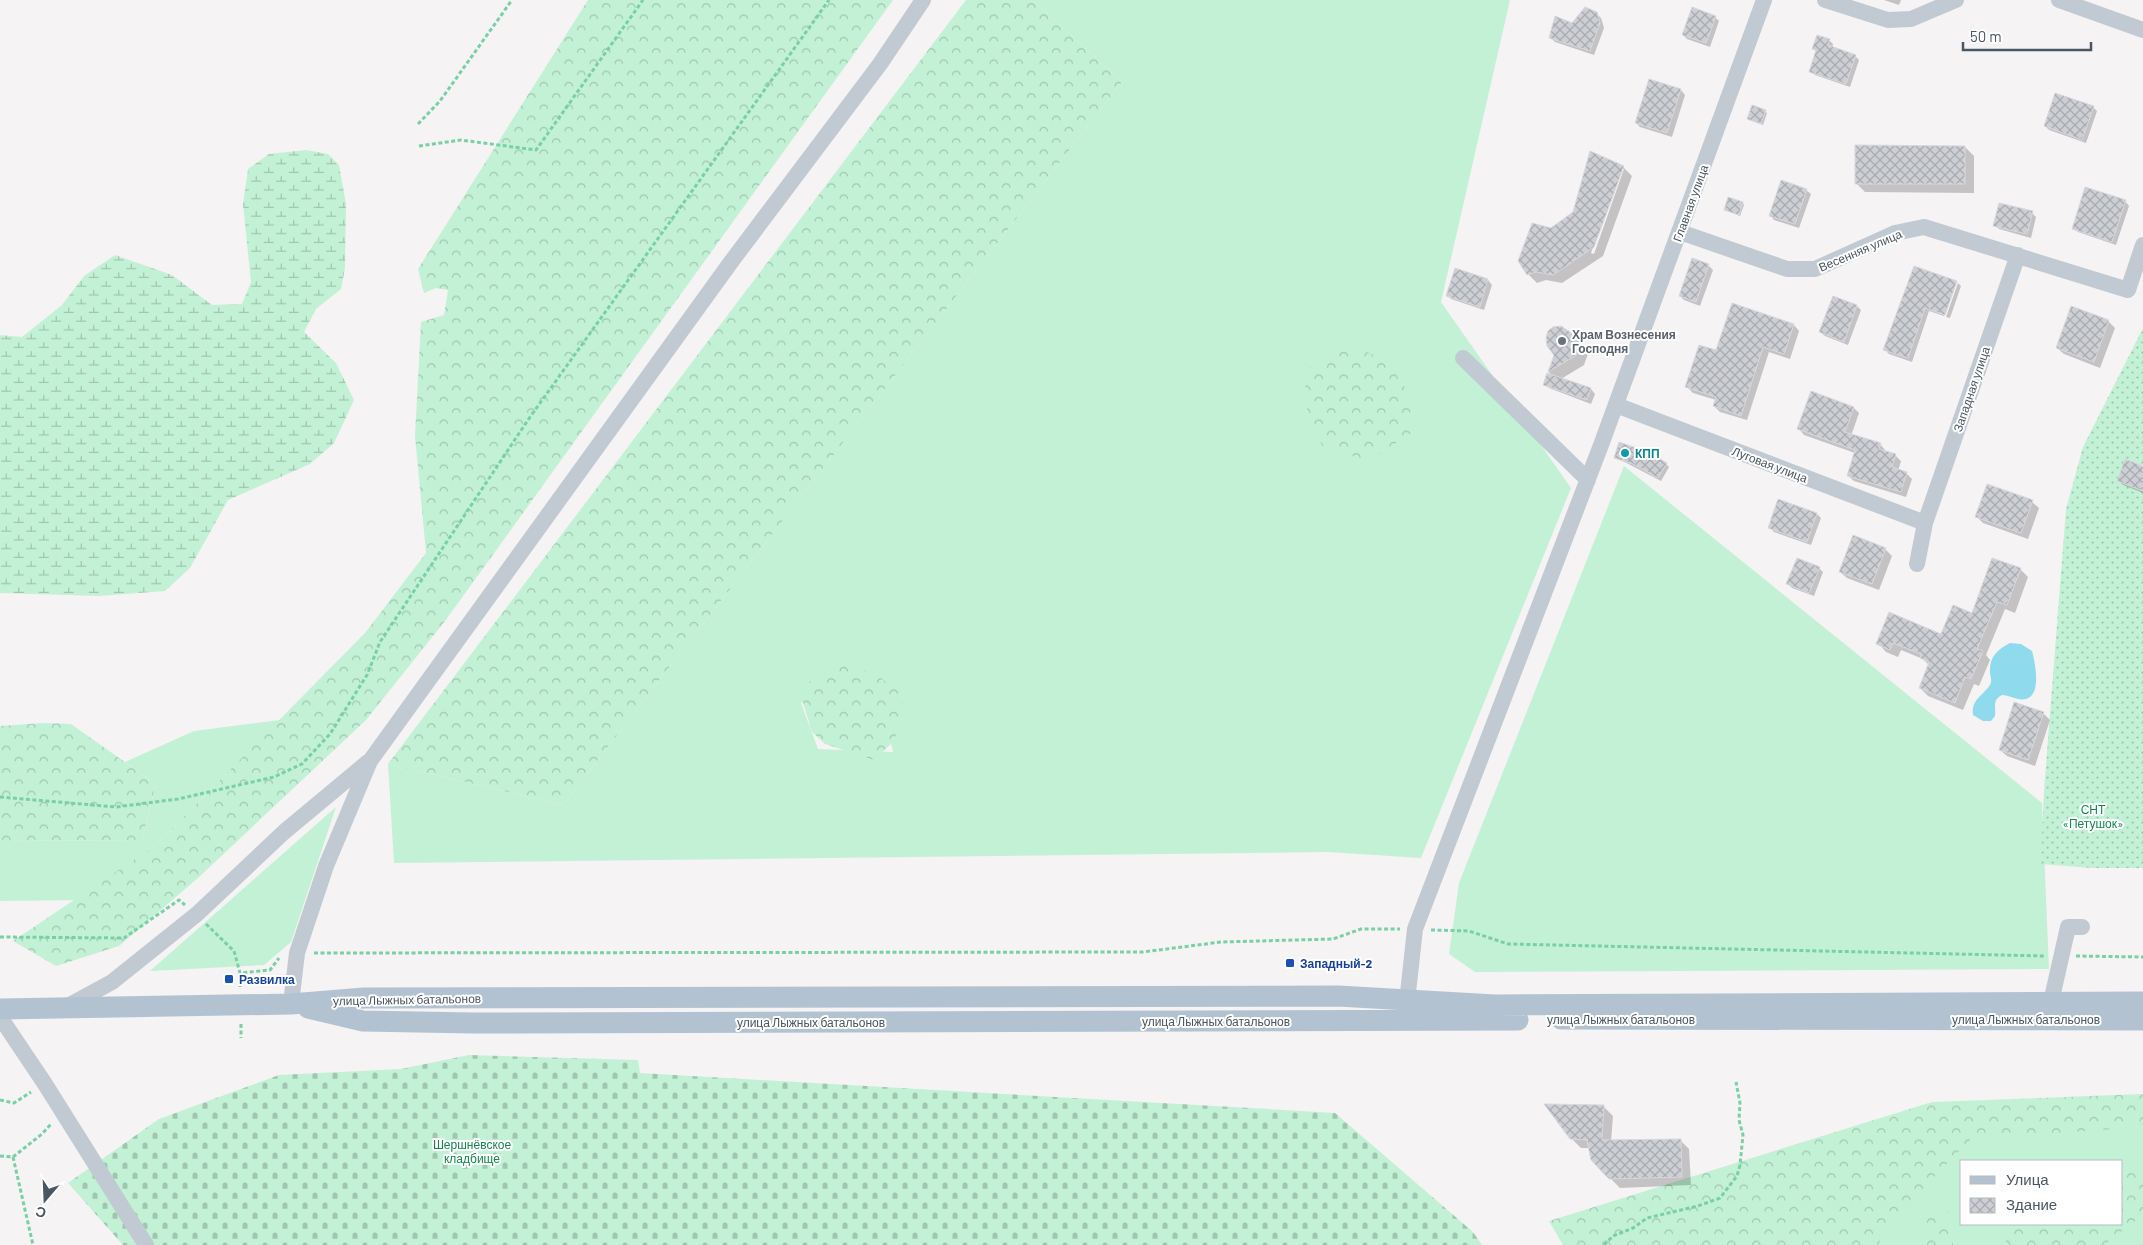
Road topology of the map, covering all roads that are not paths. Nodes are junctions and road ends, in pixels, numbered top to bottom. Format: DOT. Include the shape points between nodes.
graph roads {
  1 [pos="922,0"];
  2 [pos="1764,0"];
  3 [pos="1825,0"];
  4 [pos="1956,0"];
  5 [pos="2060,0"];
  6 [pos="2143,30"];
  7 [pos="1680,232"];
  8 [pos="2143,245"];
  9 [pos="2018,255"];
  10 [pos="1463,358"];
  11 [pos="1616,405"];
  12 [pos="1588,480"];
  13 [pos="1925,523"];
  14 [pos="1917,564"];
  15 [pos="370,761"];
  16 [pos="2082,927"];
  17 [pos="1407,1000"];
  18 [pos="2051,1002"];
  19 [pos="2143,1002"];
  20 [pos="291,1004"];
  21 [pos="0,1009"];
  22 [pos="63,1009"];
  23 [pos="0,1017"];
  24 [pos="2143,1020"];
  25 [pos="1406,1021"];
  26 [pos="146,1245"];
  1 -- 15 [label="street" via="880,64 731,262"];
  2 -- 7 [label="street, Главная улица"];
  3 -- 4 [label="street" via="1888,20 1911,19"];
  5 -- 6 [label="street"];
  7 -- 9 [label="street, Весенняя улица" via="1787,269 1815,269 1895,233 1924,227"];
  7 -- 11 [label="street, Главная улица"];
  8 -- 9 [label="street, Весенняя улица" via="2128,290"];
  9 -- 13 [label="street, Западная улица"];
  10 -- 12 [label="street"];
  11 -- 12 [label="street, Главная улица"];
  11 -- 13 [label="street, Луговая улица"];
  12 -- 17 [label="street, Главная улица" via="1415,929"];
  13 -- 14 [label="street, Западная улица"];
  15 -- 20 [label="street" via="326,866 297,953"];
  15 -- 22 [label="street" via="284,832 197,914 112,982"];
  16 -- 18 [label="street" via="2068,927"];
  17 -- 18 [label="main road, улица Лыжных батальонов" via="1495,1005"];
  17 -- 20 [label="main road, улица Лыжных батальонов" via="1338,996 364,998"];
  17 -- 25 [label="street, Главная улица"];
  18 -- 19 [label="main road, улица Лыжных батальонов"];
  20 -- 22 [label="main road, улица Лыжных батальонов"];
  20 -- 25 [label="main road, улица Лыжных батальонов" via="363,1021 462,1023"];
  21 -- 22 [label="main road, улица Лыжных батальонов"];
  23 -- 26 [label="street"];
  24 -- 25 [label="main road, улица Лыжных батальонов"];
}
